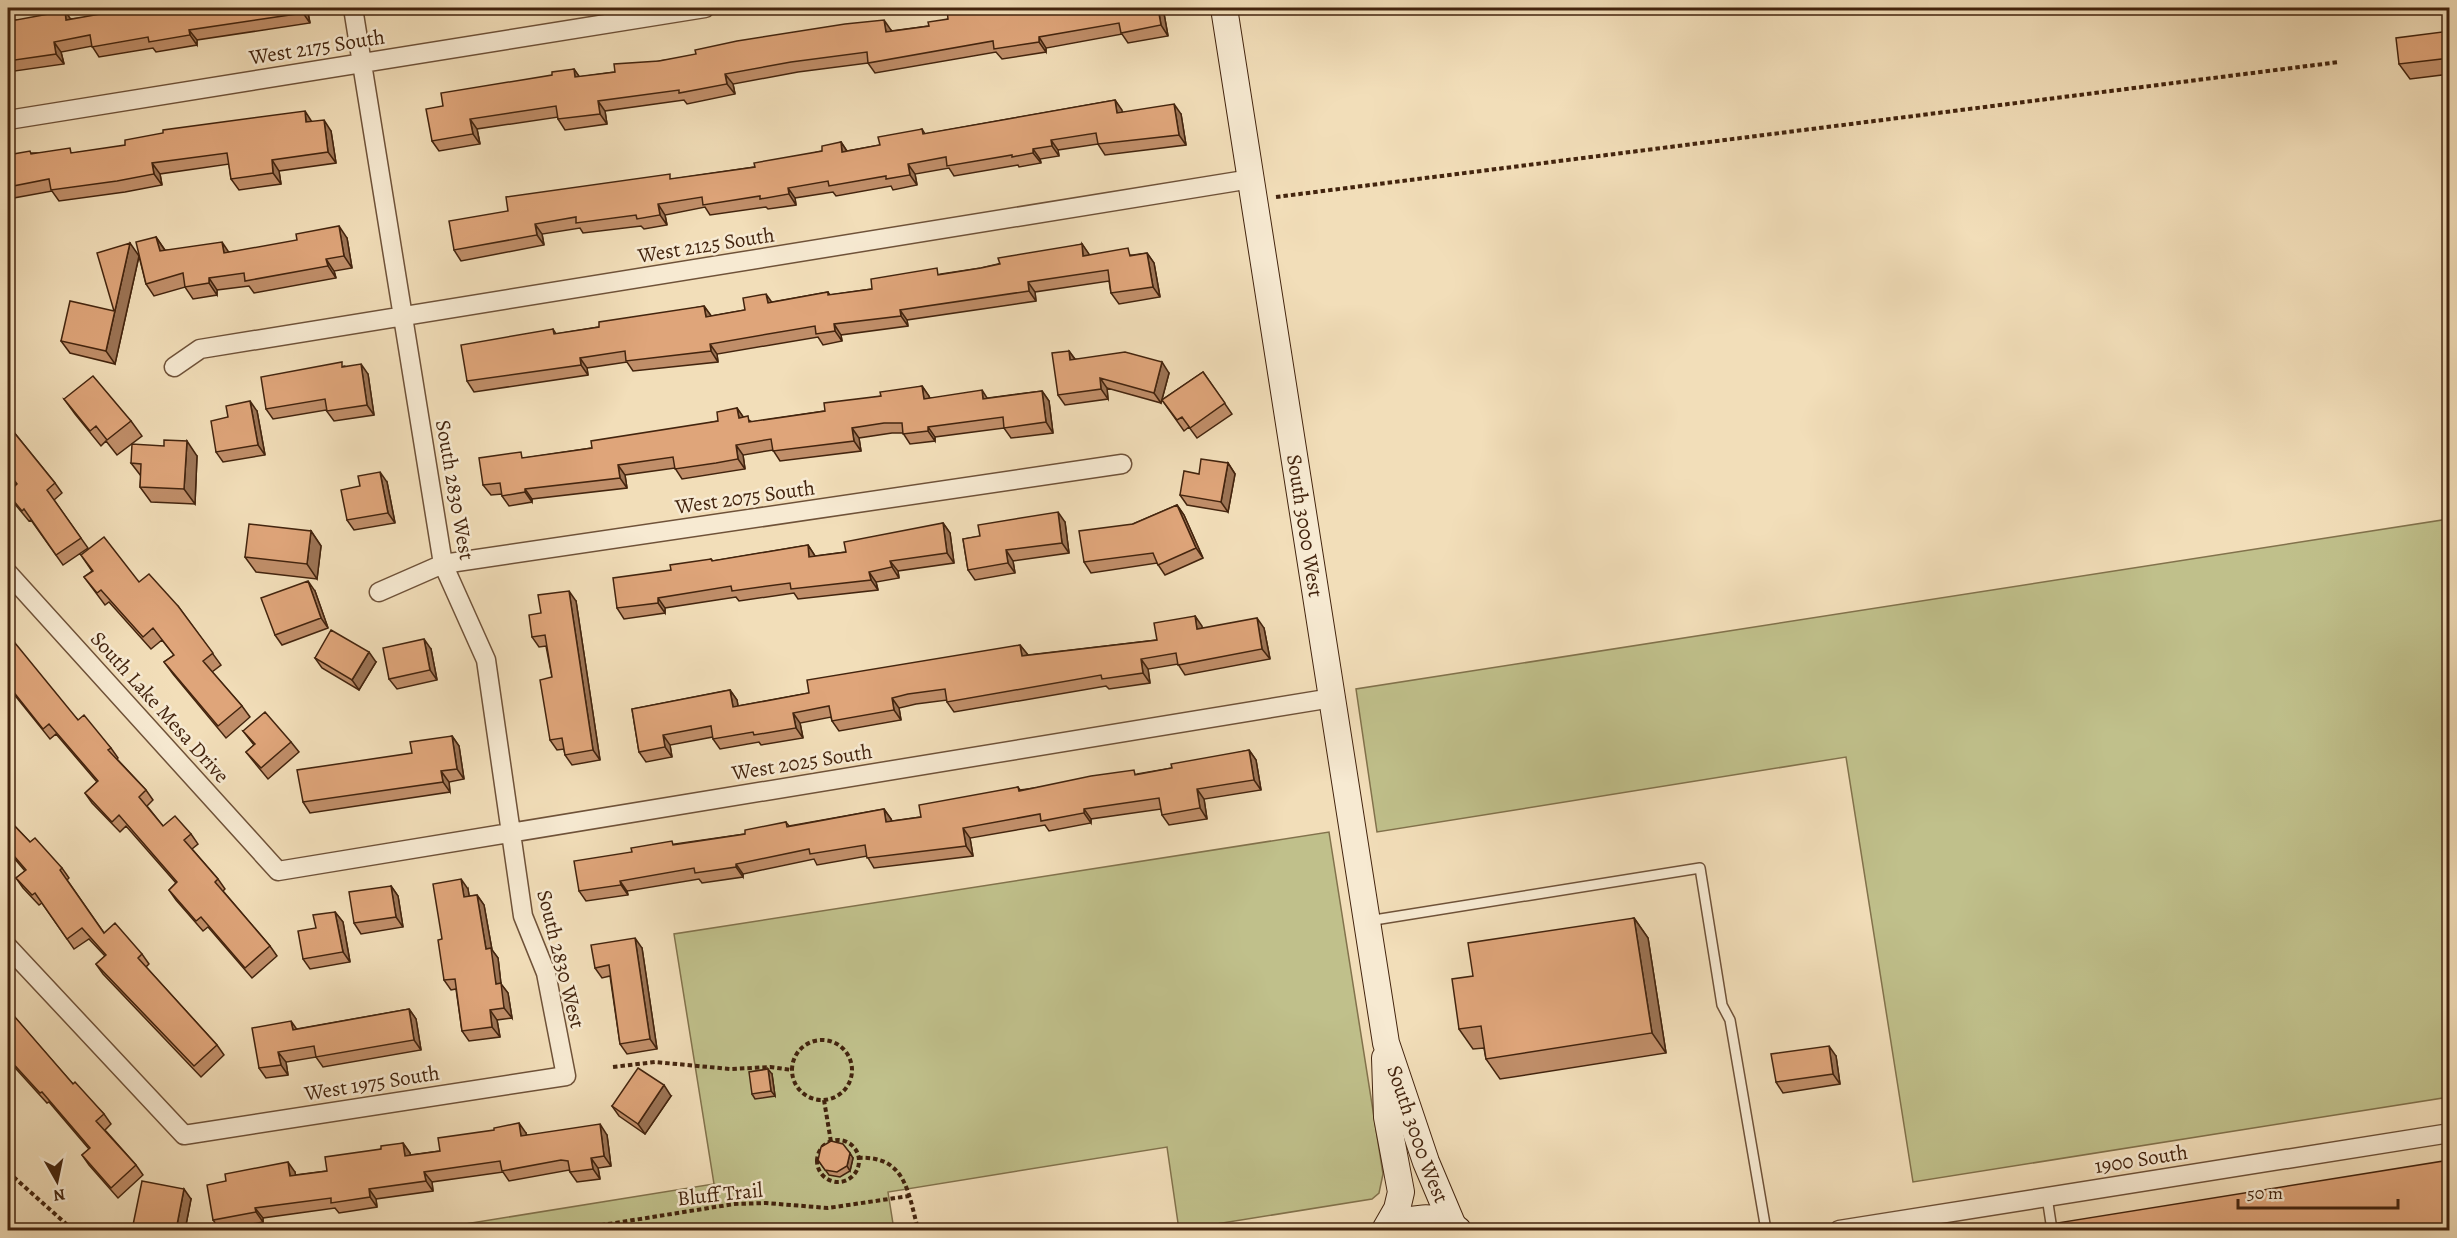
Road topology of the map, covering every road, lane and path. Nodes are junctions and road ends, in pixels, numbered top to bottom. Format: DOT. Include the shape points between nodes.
graph roads {
  1 [pos="353,8"];
  2 [pos="705,8"];
  3 [pos="1224,8"];
  4 [pos="362,62"];
  5 [pos="2339,62"];
  6 [pos="8,120"];
  7 [pos="1252,189"];
  8 [pos="403,316"];
  9 [pos="174,367"];
  10 [pos="1122,464"];
  11 [pos="443,564"];
  12 [pos="8,573"];
  13 [pos="379,592"];
  14 [pos="1332,698"];
  15 [pos="512,833"];
  16 [pos="278,871"];
  17 [pos="1367,921"];
  18 [pos="8,947"];
  19 [pos="1386,1043"];
  20 [pos="613,1067"];
  21 [pos="792,1070"];
  22 [pos="566,1076"];
  23 [pos="824,1100"];
  24 [pos="2450,1133"];
  25 [pos="831,1142"];
  26 [pos="858,1158"];
  27 [pos="8,1172"];
  28 [pos="909,1196"];
  29 [pos="2047,1197"];
  30 [pos="1455,1228"];
  31 [pos="918,1229"];
  32 [pos="73,1230"];
  33 [pos="571,1230"];
  34 [pos="1386,1230"];
  35 [pos="1766,1230"];
  36 [pos="1839,1230"];
  37 [pos="2052,1230"];
  1 -- 4 [label="street, South 2830 West"];
  2 -- 4 [label="street, West 2175 South"];
  3 -- 7 [label="street, South 3000 West"];
  4 -- 6 [label="street, West 2175 South"];
  4 -- 8 [label="street, South 2830 West"];
  5 -- 7 [label="path"];
  7 -- 8 [label="street, West 2125 South"];
  7 -- 14 [label="street, South 3000 West"];
  8 -- 9 [label="street, West 2125 South" via="200,349"];
  8 -- 11 [label="street, South 2830 West"];
  10 -- 11 [label="street, West 2075 South"];
  11 -- 13 [label="street, West 2075 South"];
  11 -- 15 [label="street, South 2830 West" via="486,660"];
  12 -- 16 [label="street, South Lake Mesa Drive"];
  14 -- 15 [label="street, West 2025 South"];
  14 -- 17 [label="street, South 3000 West"];
  15 -- 16 [label="street, West 2025 South"];
  15 -- 22 [label="street, South 2830 West" via="523,916 546,973"];
  17 -- 19 [label="street, South 3000 West"];
  17 -- 35 [label="lane" via="1700,868"];
  18 -- 22 [label="street, West 1975 South" via="184,1135"];
  19 -- 30 [label="street, South 3000 West" via="1426,1162"];
  19 -- 34 [label="street, South 3000 West" via="1386,1117 1401,1192"];
  20 -- 21 [label="path" via="655,1062"];
  21 -- 23 [label="path" via="802,1092"];
  21 -- 23 [label="path" via="798,1051 811,1041 827,1040 842,1047 852,1064 851,1080 838,1095"];
  23 -- 25 [label="path"];
  24 -- 29 [label="street, 1900 South"];
  25 -- 26 [label="path" via="850,1144"];
  25 -- 26 [label="path" via="820,1150 817,1163 829,1180 849,1179 858,1169"];
  26 -- 28 [label="path" via="882,1160 894,1167"];
  27 -- 32 [label="path"];
  28 -- 31 [label="path"];
  28 -- 33 [label="path, Bluff Trail" via="828,1208 734,1204"];
  29 -- 36 [label="street, 1900 South"];
  29 -- 37 [label="lane"];
  30 -- 34 [label="street" via="1436,1219 1417,1218"];
}
